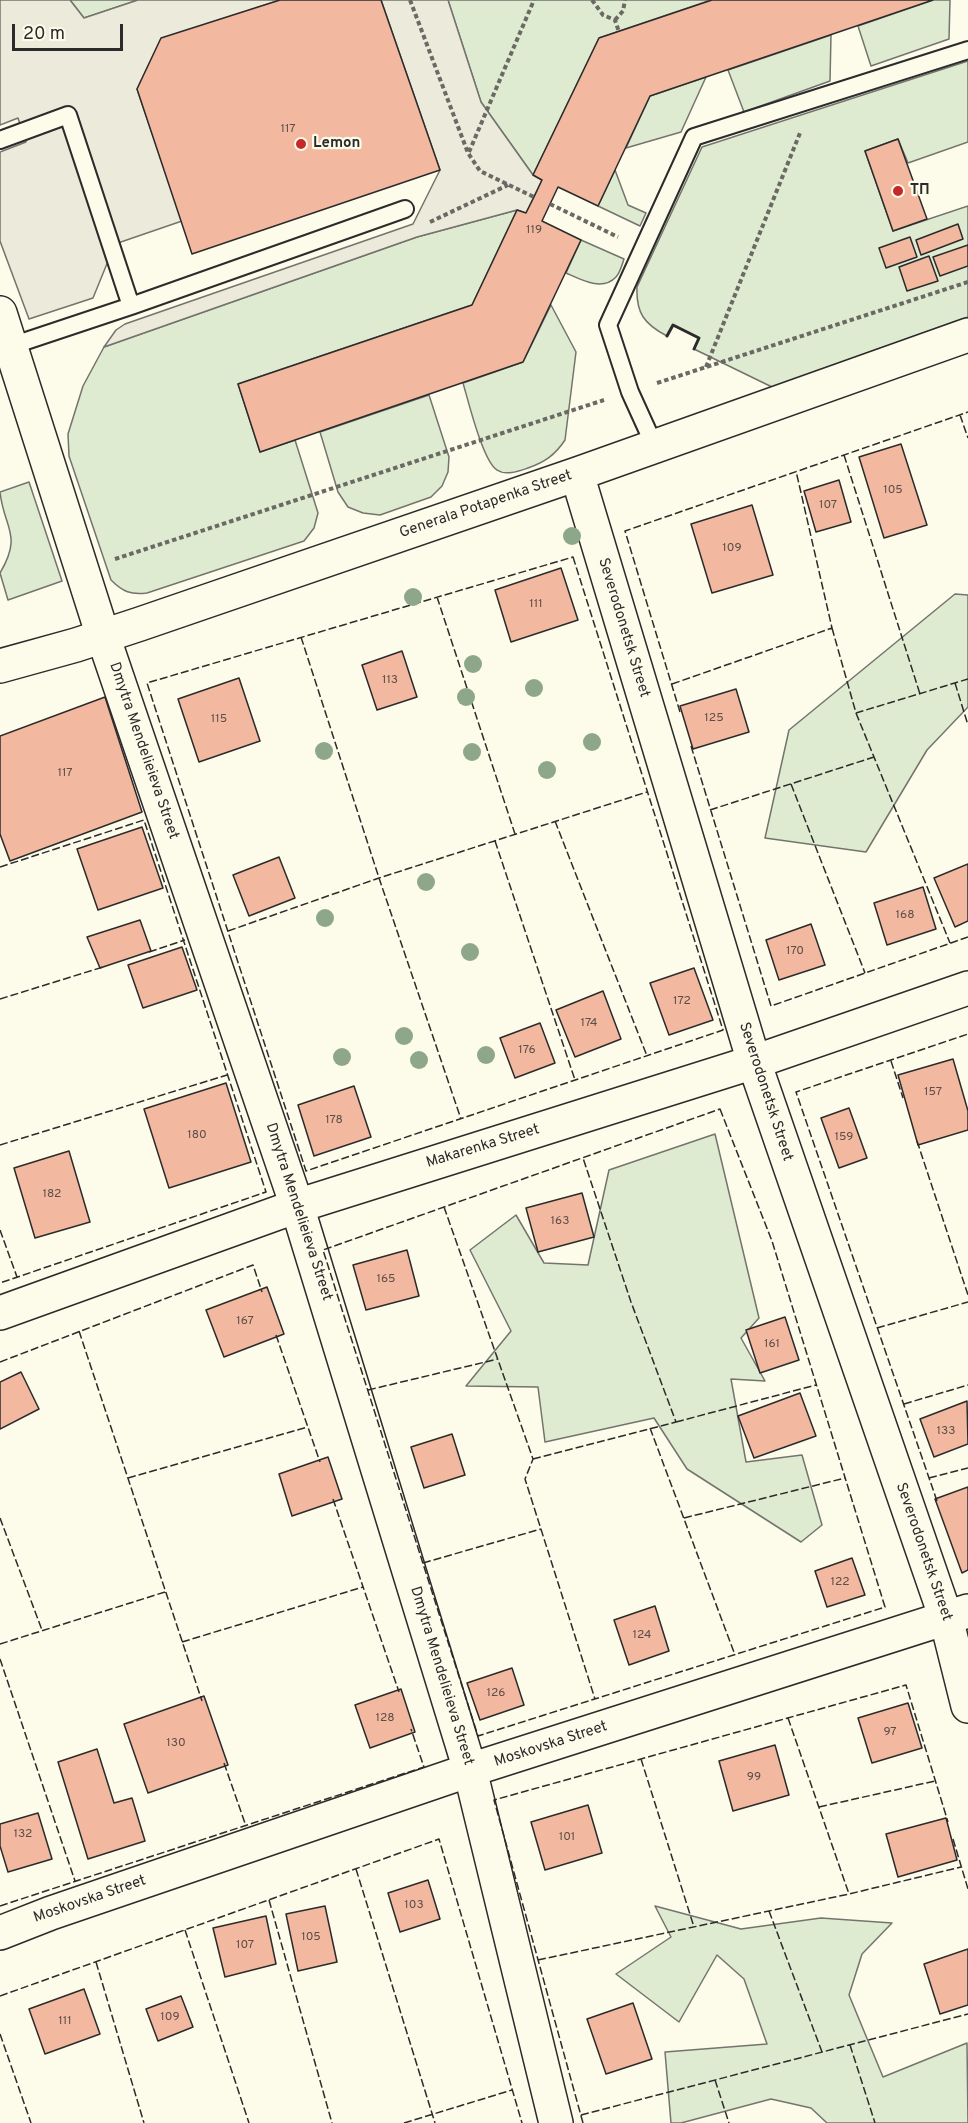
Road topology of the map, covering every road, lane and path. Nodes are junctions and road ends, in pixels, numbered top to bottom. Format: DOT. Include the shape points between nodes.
graph roads {
  1 [pos="410,0"];
  2 [pos="534,0"];
  3 [pos="592,0"];
  4 [pos="625,0"];
  5 [pos="615,20"];
  6 [pos="619,32"];
  7 [pos="968,50"];
  8 [pos="814,99"];
  9 [pos="0,140"];
  10 [pos="468,153"];
  11 [pos="508,185"];
  12 [pos="534,197"];
  13 [pos="550,204"];
  14 [pos="405,209"];
  15 [pos="428,224"];
  16 [pos="644,248"];
  17 [pos="968,282"];
  18 [pos="131,306"];
  19 [pos="0,313"];
  20 [pos="968,335"];
  21 [pos="11,346"];
  22 [pos="706,367"];
  23 [pos="630,392"];
  24 [pos="655,447"];
  25 [pos="577,474"];
  26 [pos="105,562"];
  27 [pos="103,636"];
  28 [pos="0,666"];
  29 [pos="968,988"];
  30 [pos="754,1062"];
  31 [pos="297,1206"];
  32 [pos="0,1313"];
  33 [pos="957,1615"];
  34 [pos="968,1706"];
  35 [pos="470,1770"];
  36 [pos="0,1933"];
  37 [pos="556,2123"];
  1 -- 10 [label="path"];
  2 -- 10 [label="path"];
  3 -- 5 [label="path" via="603,15"];
  4 -- 5 [label="path" via="624,11"];
  5 -- 6 [label="path"];
  7 -- 8 [label="lane"];
  8 -- 16 [label="lane" via="694,137"];
  8 -- 22 [label="path"];
  9 -- 18 [label="lane" via="68,115"];
  10 -- 11 [label="path" via="480,171"];
  11 -- 12 [label="path"];
  11 -- 15 [label="path"];
  13 -- 16 [label="path"];
  14 -- 18 [label="lane"];
  16 -- 23 [label="lane" via="608,325"];
  17 -- 22 [label="path"];
  18 -- 21 [label="lane"];
  19 -- 21 [label="street, Dmytra Mendelieieva Street"];
  20 -- 24 [label="street, Generala Potapenka Street"];
  21 -- 27 [label="street, Dmytra Mendelieieva Street"];
  22 -- 23 [label="path"];
  23 -- 24 [label="lane"];
  23 -- 26 [label="path"];
  24 -- 25 [label="street, Generala Potapenka Street"];
  25 -- 27 [label="street, Generala Potapenka Street"];
  25 -- 30 [label="street, Severodonetsk Street"];
  27 -- 28 [label="street, Generala Potapenka Street"];
  27 -- 31 [label="street, Dmytra Mendelieieva Street"];
  29 -- 30 [label="street, Makarenka Street"];
  30 -- 31 [label="street, Makarenka Street"];
  30 -- 33 [label="street, Severodonetsk Street"];
  31 -- 32 [label="street, Makarenka Street"];
  31 -- 35 [label="street, Dmytra Mendelieieva Street"];
  33 -- 34 [label="street, Severodonetsk Street"];
  33 -- 35 [label="street, Moskovska Street"];
  35 -- 36 [label="street, Moskovska Street"];
  35 -- 37 [label="street, Dmytra Mendelieieva Street"];
}
